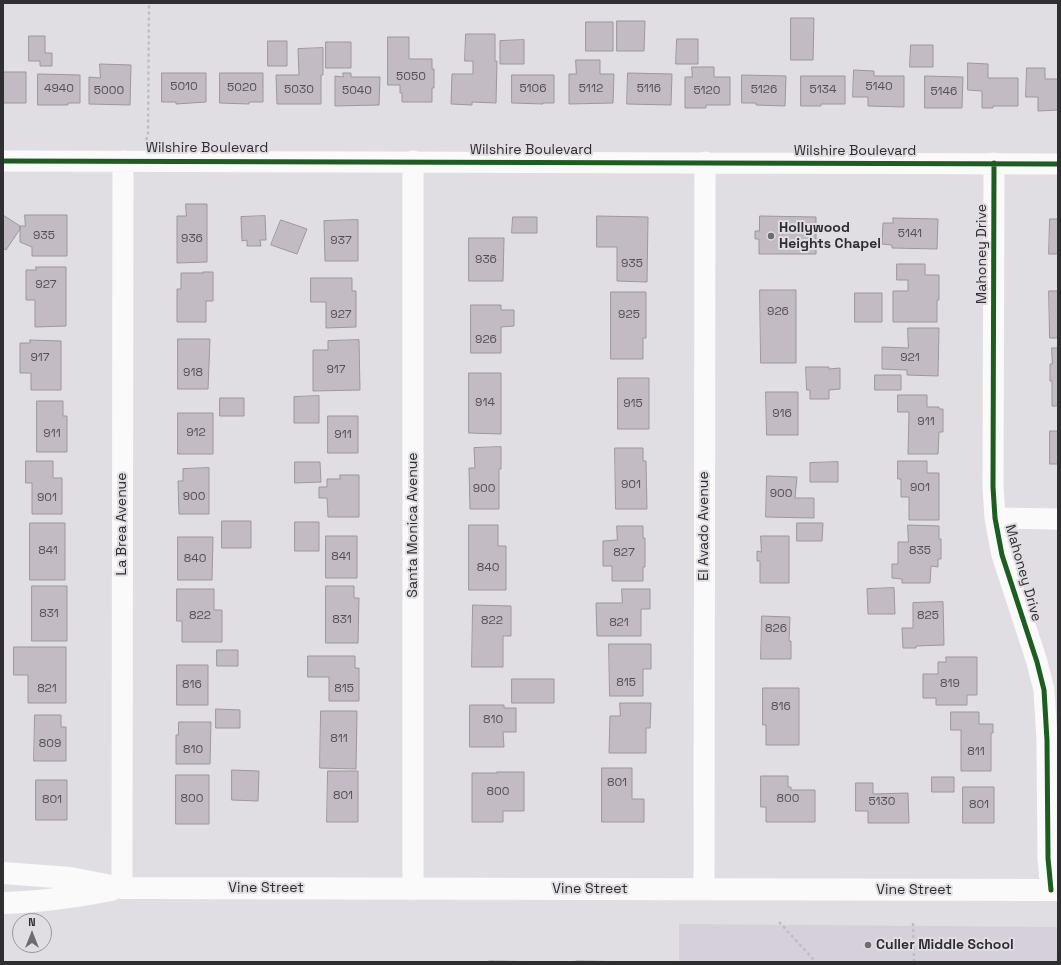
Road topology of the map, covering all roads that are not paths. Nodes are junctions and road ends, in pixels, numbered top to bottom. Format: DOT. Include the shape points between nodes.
graph roads {
  1 [pos="3,160"];
  2 [pos="122,160"];
  3 [pos="413,161"];
  4 [pos="705,162"];
  5 [pos="994,163"];
  6 [pos="1058,164"];
  7 [pos="995,518"];
  8 [pos="1058,519"];
  9 [pos="3,873"];
  10 [pos="122,888"];
  11 [pos="413,889"];
  12 [pos="704,889"];
  13 [pos="1054,890"];
  14 [pos="3,903"];
  1 -- 2 [label="street, Wilshire Boulevard"];
  2 -- 3 [label="street, Wilshire Boulevard"];
  2 -- 10 [label="street, La Brea Avenue"];
  3 -- 4 [label="street, Wilshire Boulevard"];
  3 -- 11 [label="street, Santa Monica Avenue"];
  4 -- 5 [label="street, Wilshire Boulevard"];
  4 -- 12 [label="street, El Avado Avenue"];
  5 -- 6 [label="street, Wilshire Boulevard"];
  5 -- 7 [label="street, Mahoney Drive"];
  7 -- 8 [label="street"];
  7 -- 13 [label="street, Mahoney Drive" via="1002,554 1044,690 1048,740 1048,858"];
  9 -- 10 [label="main road, Vine Street" via="70,878"];
  10 -- 11 [label="main road, Vine Street"];
  10 -- 14 [label="main road, Vine Street" via="77,897"];
  11 -- 12 [label="main road, Vine Street"];
  12 -- 13 [label="main road, Vine Street"];
}
